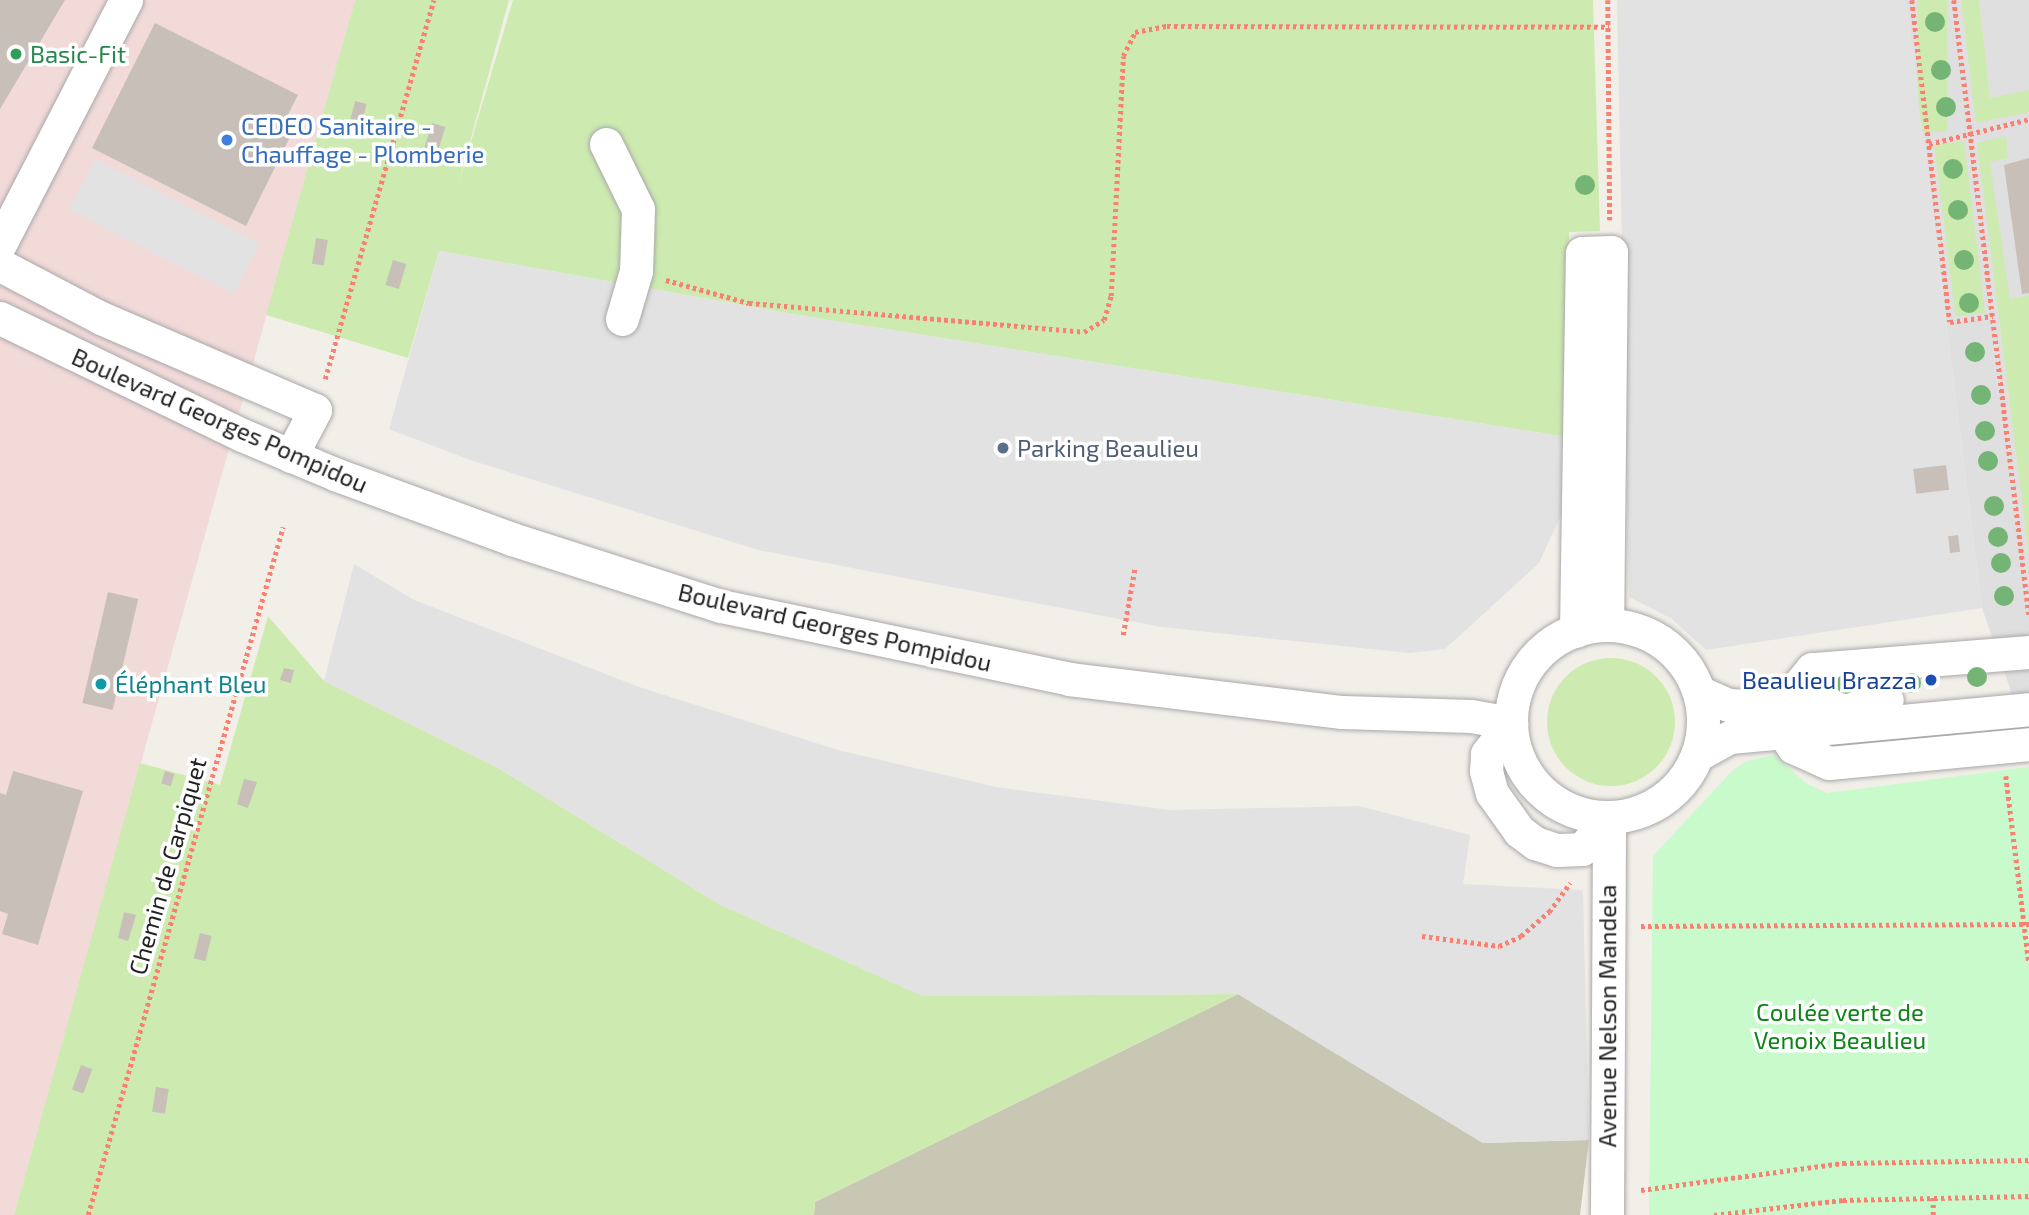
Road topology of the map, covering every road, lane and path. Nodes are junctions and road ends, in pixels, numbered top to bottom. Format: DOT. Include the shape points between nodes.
graph roads {
  1 [pos="126,0"];
  2 [pos="434,0"];
  3 [pos="1608,0"];
  4 [pos="1912,0"];
  5 [pos="1954,0"];
  6 [pos="1608,27"];
  7 [pos="2029,120"];
  8 [pos="1970,134"];
  9 [pos="606,144"];
  10 [pos="1929,144"];
  11 [pos="0,244"];
  12 [pos="1611,252"];
  13 [pos="0,265"];
  14 [pos="636,271"];
  15 [pos="1993,316"];
  16 [pos="0,318"];
  17 [pos="622,319"];
  18 [pos="324,386"];
  19 [pos="291,456"];
  20 [pos="283,527"];
  21 [pos="1135,567"];
  22 [pos="2029,614"];
  23 [pos="1592,628"];
  24 [pos="1122,635"];
  25 [pos="2029,652"];
  26 [pos="2029,686"];
  27 [pos="1699,692"];
  28 [pos="2029,709"];
  29 [pos="1782,720"];
  30 [pos="1511,723"];
  31 [pos="2029,744"];
  32 [pos="1697,755"];
  33 [pos="2005,768"];
  34 [pos="1609,818"];
  35 [pos="1573,880"];
  36 [pos="2027,924"];
  37 [pos="1641,926"];
  38 [pos="1422,936"];
  39 [pos="2029,963"];
  40 [pos="2029,1160"];
  41 [pos="1641,1190"];
  42 [pos="1933,1196"];
  43 [pos="2029,1196"];
  44 [pos="88,1215"];
  45 [pos="1607,1215"];
  46 [pos="1714,1215"];
  47 [pos="1933,1215"];
  1 -- 11 [label="street"];
  2 -- 18 [label="path"];
  3 -- 6 [label="path"];
  4 -- 10 [label="path"];
  5 -- 8 [label="path"];
  6 -- 12 [label="path"];
  6 -- 14 [label="path" via="1167,26 1135,32 1123,56 1111,296 1104,320 1084,332 749,303"];
  7 -- 8 [label="path"];
  8 -- 10 [label="path"];
  8 -- 15 [label="path"];
  9 -- 14 [label="street" via="638,209"];
  10 -- 15 [label="path" via="1950,322"];
  12 -- 23 [label="street"];
  13 -- 19 [label="street" via="101,318 315,411"];
  14 -- 17 [label="street"];
  15 -- 22 [label="path"];
  16 -- 19 [label="street, Boulevard Georges Pompidou"];
  19 -- 30 [label="street, Boulevard Georges Pompidou" via="512,539 721,606 831,631 1104,684 1342,712 1471,716"];
  20 -- 44 [label="path, Chemin de Carpiquet"];
  21 -- 24 [label="path"];
  23 -- 27 [label="street" via="1631,628 1663,644 1689,670"];
  23 -- 30 [label="street" via="1547,646 1531,662 1520,680"];
  25 -- 29 [label="street" via="1811,669"];
  26 -- 29 [label="street"];
  27 -- 29 [label="street"];
  27 -- 32 [label="street" via="1703,724"];
  28 -- 29 [label="street"];
  29 -- 31 [label="street" via="1793,747 1829,763"];
  29 -- 32 [label="street" via="1730,737"];
  30 -- 34 [label="street" via="1520,761 1530,779 1552,800 1579,814"];
  30 -- 34 [label="street" via="1487,754 1486,772 1492,793 1520,831 1535,843 1557,850 1582,849"];
  32 -- 34 [label="street" via="1683,780 1662,800 1637,813"];
  33 -- 36 [label="path"];
  34 -- 45 [label="street, Avenue Nelson Mandela"];
  35 -- 38 [label="path" via="1549,912 1521,936 1499,946"];
  36 -- 37 [label="path"];
  36 -- 39 [label="path"];
  40 -- 41 [label="path" via="1843,1163"];
  42 -- 43 [label="path"];
  42 -- 46 [label="path" via="1843,1199"];
  42 -- 47 [label="path"];
}
